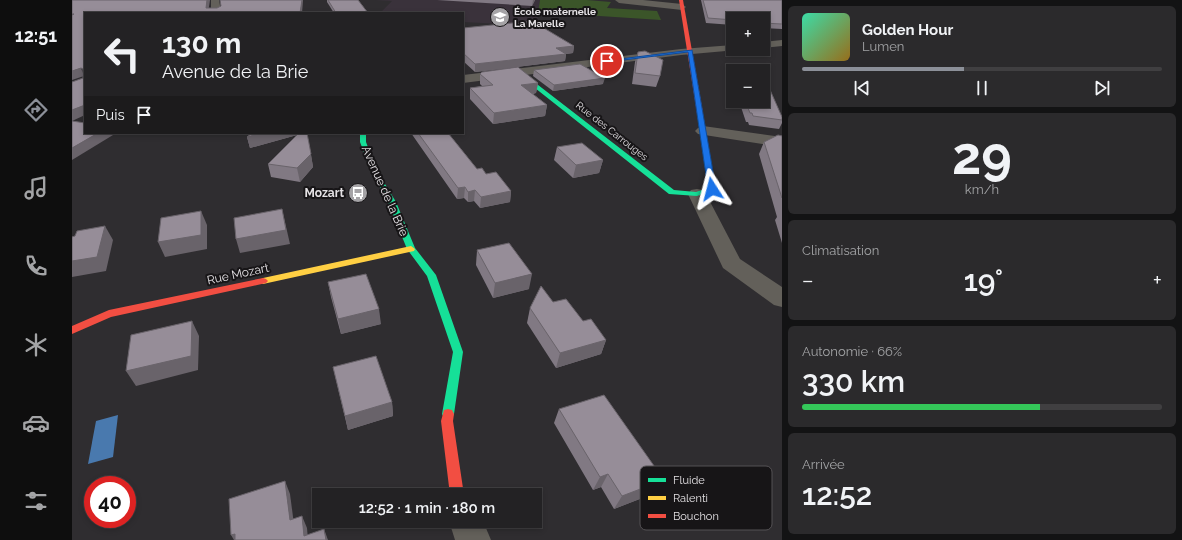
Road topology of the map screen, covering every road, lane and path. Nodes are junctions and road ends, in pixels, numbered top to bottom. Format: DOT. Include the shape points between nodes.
graph roads {
  1 [pos="215,0"];
  2 [pos="619,0"];
  3 [pos="681,3"];
  4 [pos="215,12"];
  5 [pos="782,43"];
  6 [pos="770,44"];
  7 [pos="726,48"];
  8 [pos="690,51"];
  9 [pos="518,72"];
  10 [pos="464,78"];
  11 [pos="703,131"];
  12 [pos="363,134"];
  13 [pos="782,142"];
  14 [pos="697,194"];
  15 [pos="411,249"];
  16 [pos="782,299"];
  17 [pos="72,330"];
  18 [pos="456,488"];
  19 [pos="469,528"];
  20 [pos="473,540"];
  1 -- 4 [label="street"];
  2 -- 3 [label="street"];
  3 -- 8 [label="street"];
  5 -- 6 [label="street"];
  7 -- 8 [label="street"];
  8 -- 9 [label="street"];
  8 -- 11 [label="street"];
  9 -- 10 [label="street"];
  9 -- 14 [label="street, Rue des Carrouges" via="672,192"];
  11 -- 13 [label="street"];
  11 -- 14 [label="street" via="712,189"];
  12 -- 15 [label="street, Avenue de la Brie" via="363,142 374,171 392,202"];
  14 -- 16 [label="street" via="731,263"];
  15 -- 17 [label="street, Rue Mozart" via="109,314"];
  15 -- 18 [label="street, Avenue de la Brie" via="431,275 458,352 447,421"];
  19 -- 20 [label="street"];
}
